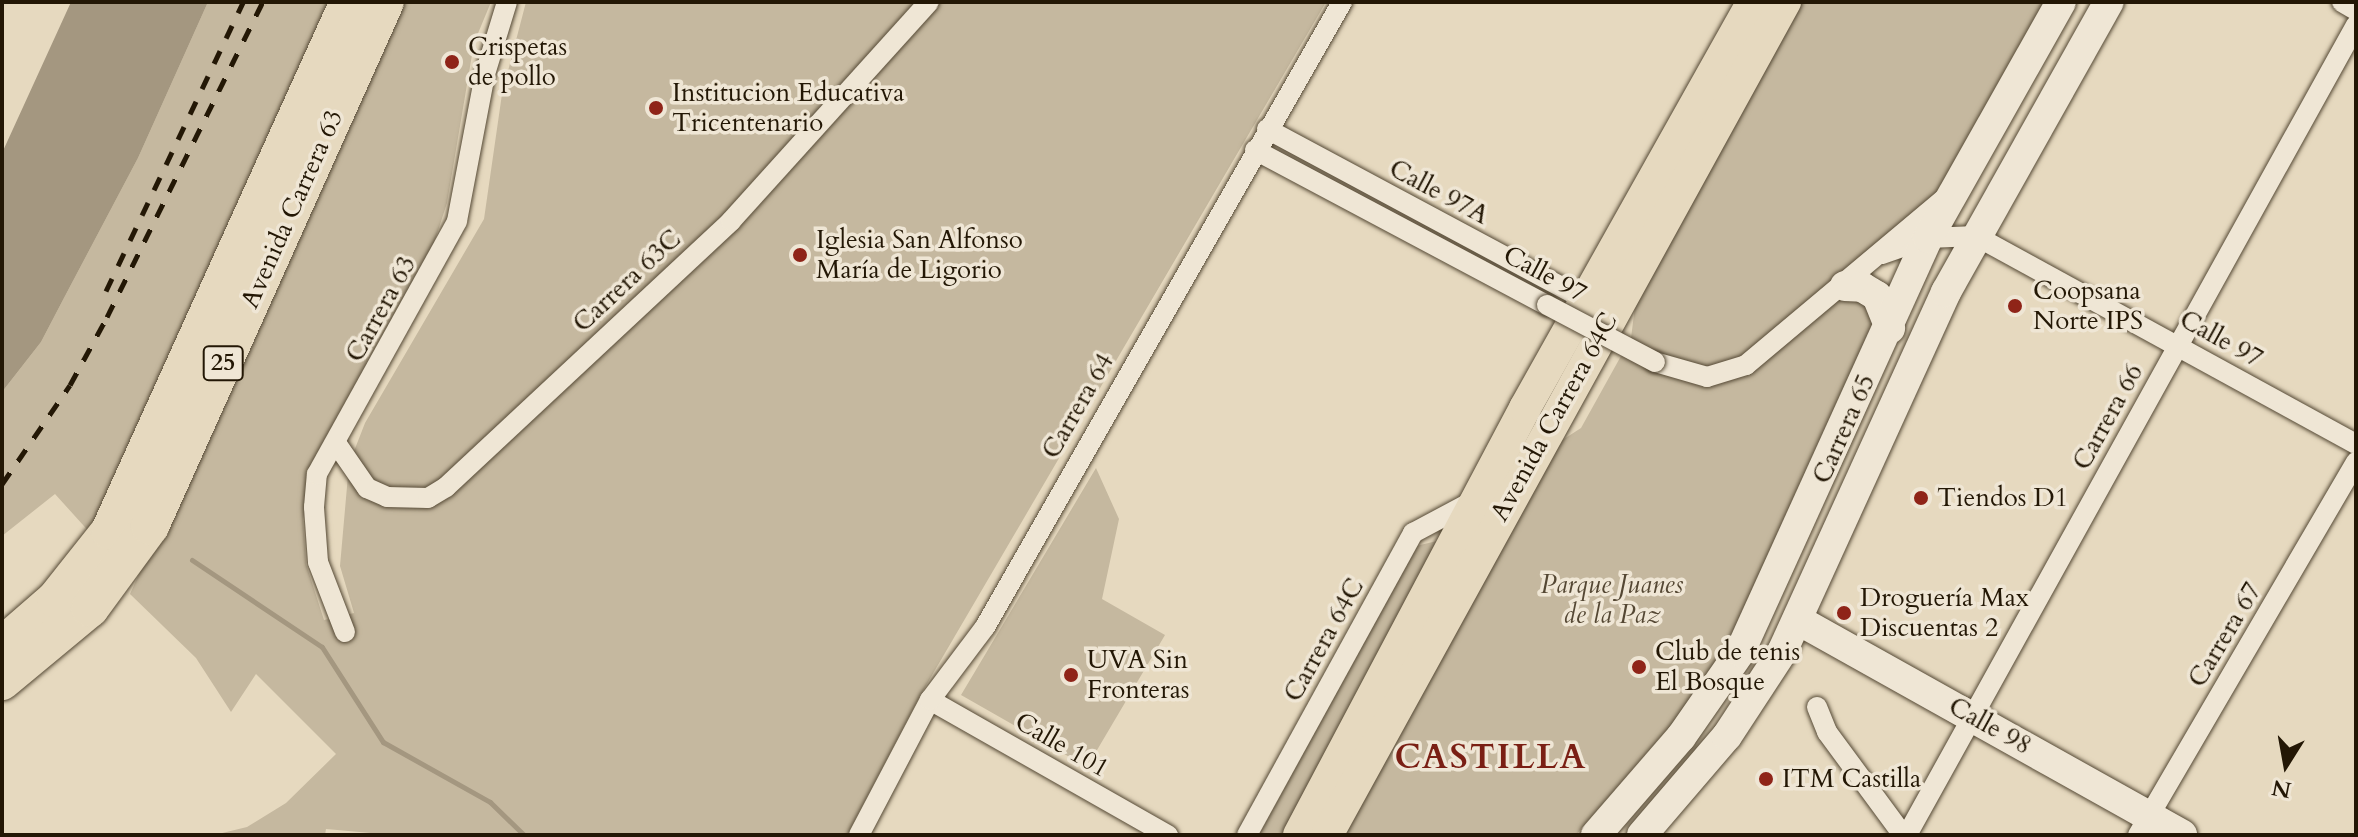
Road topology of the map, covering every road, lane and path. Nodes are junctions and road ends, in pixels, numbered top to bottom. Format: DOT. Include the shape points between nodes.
graph roads {
  1 [pos="349,2"];
  2 [pos="385,2"];
  3 [pos="507,2"];
  4 [pos="929,2"];
  5 [pos="1342,2"];
  6 [pos="1753,2"];
  7 [pos="1785,2"];
  8 [pos="2061,2"];
  9 [pos="2109,2"];
  10 [pos="2342,2"];
  11 [pos="2356,10"];
  12 [pos="2356,25"];
  13 [pos="1267,129"];
  14 [pos="1255,150"];
  15 [pos="1974,157"];
  16 [pos="1956,189"];
  17 [pos="1976,236"];
  18 [pos="1928,238"];
  19 [pos="1882,254"];
  20 [pos="1845,286"];
  21 [pos="1586,300"];
  22 [pos="1890,328"];
  23 [pos="2178,345"];
  24 [pos="336,443"];
  25 [pos="2356,444"];
  26 [pos="2356,462"];
  27 [pos="1477,499"];
  28 [pos="1798,620"];
  29 [pos="345,632"];
  30 [pos="2,646"];
  31 [pos="2,681"];
  32 [pos="930,700"];
  33 [pos="1817,707"];
  34 [pos="1970,714"];
  35 [pos="2144,826"];
  36 [pos="859,835"];
  37 [pos="1168,835"];
  38 [pos="1247,835"];
  39 [pos="1299,835"];
  40 [pos="1327,835"];
  41 [pos="1596,835"];
  42 [pos="1642,835"];
  43 [pos="1905,835"];
  44 [pos="2182,835"];
  1 -- 30 [label="highway, Avenida Carrera 63 / 25" via="110,531 73,580"];
  2 -- 31 [label="highway, Avenida Carrera 63 / 25" via="150,526 90,608"];
  3 -- 24 [label="street, Carrera 63" via="485,74 457,221"];
  4 -- 24 [label="street, Carrera 63C" via="731,221 446,487 428,498 387,497 367,488"];
  5 -- 13 [label="street, Carrera 64"];
  6 -- 21 [label="main road, Avenida Carrera 64C"];
  7 -- 40 [label="main road, Avenida Carrera 64C"];
  8 -- 15 [label="main road, Carrera 65"];
  9 -- 17 [label="main road, Carrera 65"];
  10 -- 11 [label="street"];
  12 -- 23 [label="street, Carrera 66"];
  13 -- 14 [label="street, Carrera 64"];
  13 -- 21 [label="street, Calle 97A"];
  14 -- 20 [label="street, Calle 97, bridge" via="1655,362 1692,375 1735,372"];
  14 -- 32 [label="street, Carrera 64" via="985,627"];
  15 -- 16 [label="main road, Carrera 65"];
  15 -- 17 [label="main road" via="1969,196"];
  16 -- 18 [label="main road, Carrera 65"];
  16 -- 19 [label="street, Calle 97"];
  17 -- 18 [label="street, Calle 97"];
  17 -- 23 [label="street, Calle 97"];
  17 -- 28 [label="main road, Carrera 65"];
  18 -- 19 [label="street, Calle 97"];
  18 -- 22 [label="main road, Carrera 65"];
  19 -- 20 [label="street, Calle 97"];
  20 -- 22 [label="main road" via="1862,287 1877,296"];
  21 -- 27 [label="main road, Avenida Carrera 64C"];
  22 -- 41 [label="main road, Carrera 65" via="1731,668 1681,737"];
  23 -- 25 [label="street, Calle 97"];
  23 -- 34 [label="street, Carrera 66"];
  24 -- 29 [label="street, Carrera 63" via="317,474 314,533 318,562"];
  26 -- 35 [label="street, Carrera 67"];
  27 -- 38 [label="street, Carrera 64C" via="1413,533"];
  27 -- 39 [label="main road, Avenida Carrera 64C"];
  28 -- 34 [label="main road, Calle 98"];
  28 -- 42 [label="main road, Carrera 65" via="1727,736"];
  32 -- 36 [label="street, Carrera 64"];
  32 -- 37 [label="street, Calle 101"];
  33 -- 43 [label="street" via="1827,732"];
  34 -- 35 [label="main road, Calle 98"];
  34 -- 43 [label="street, Carrera 66"];
  35 -- 44 [label="main road, Calle 98"];
}
